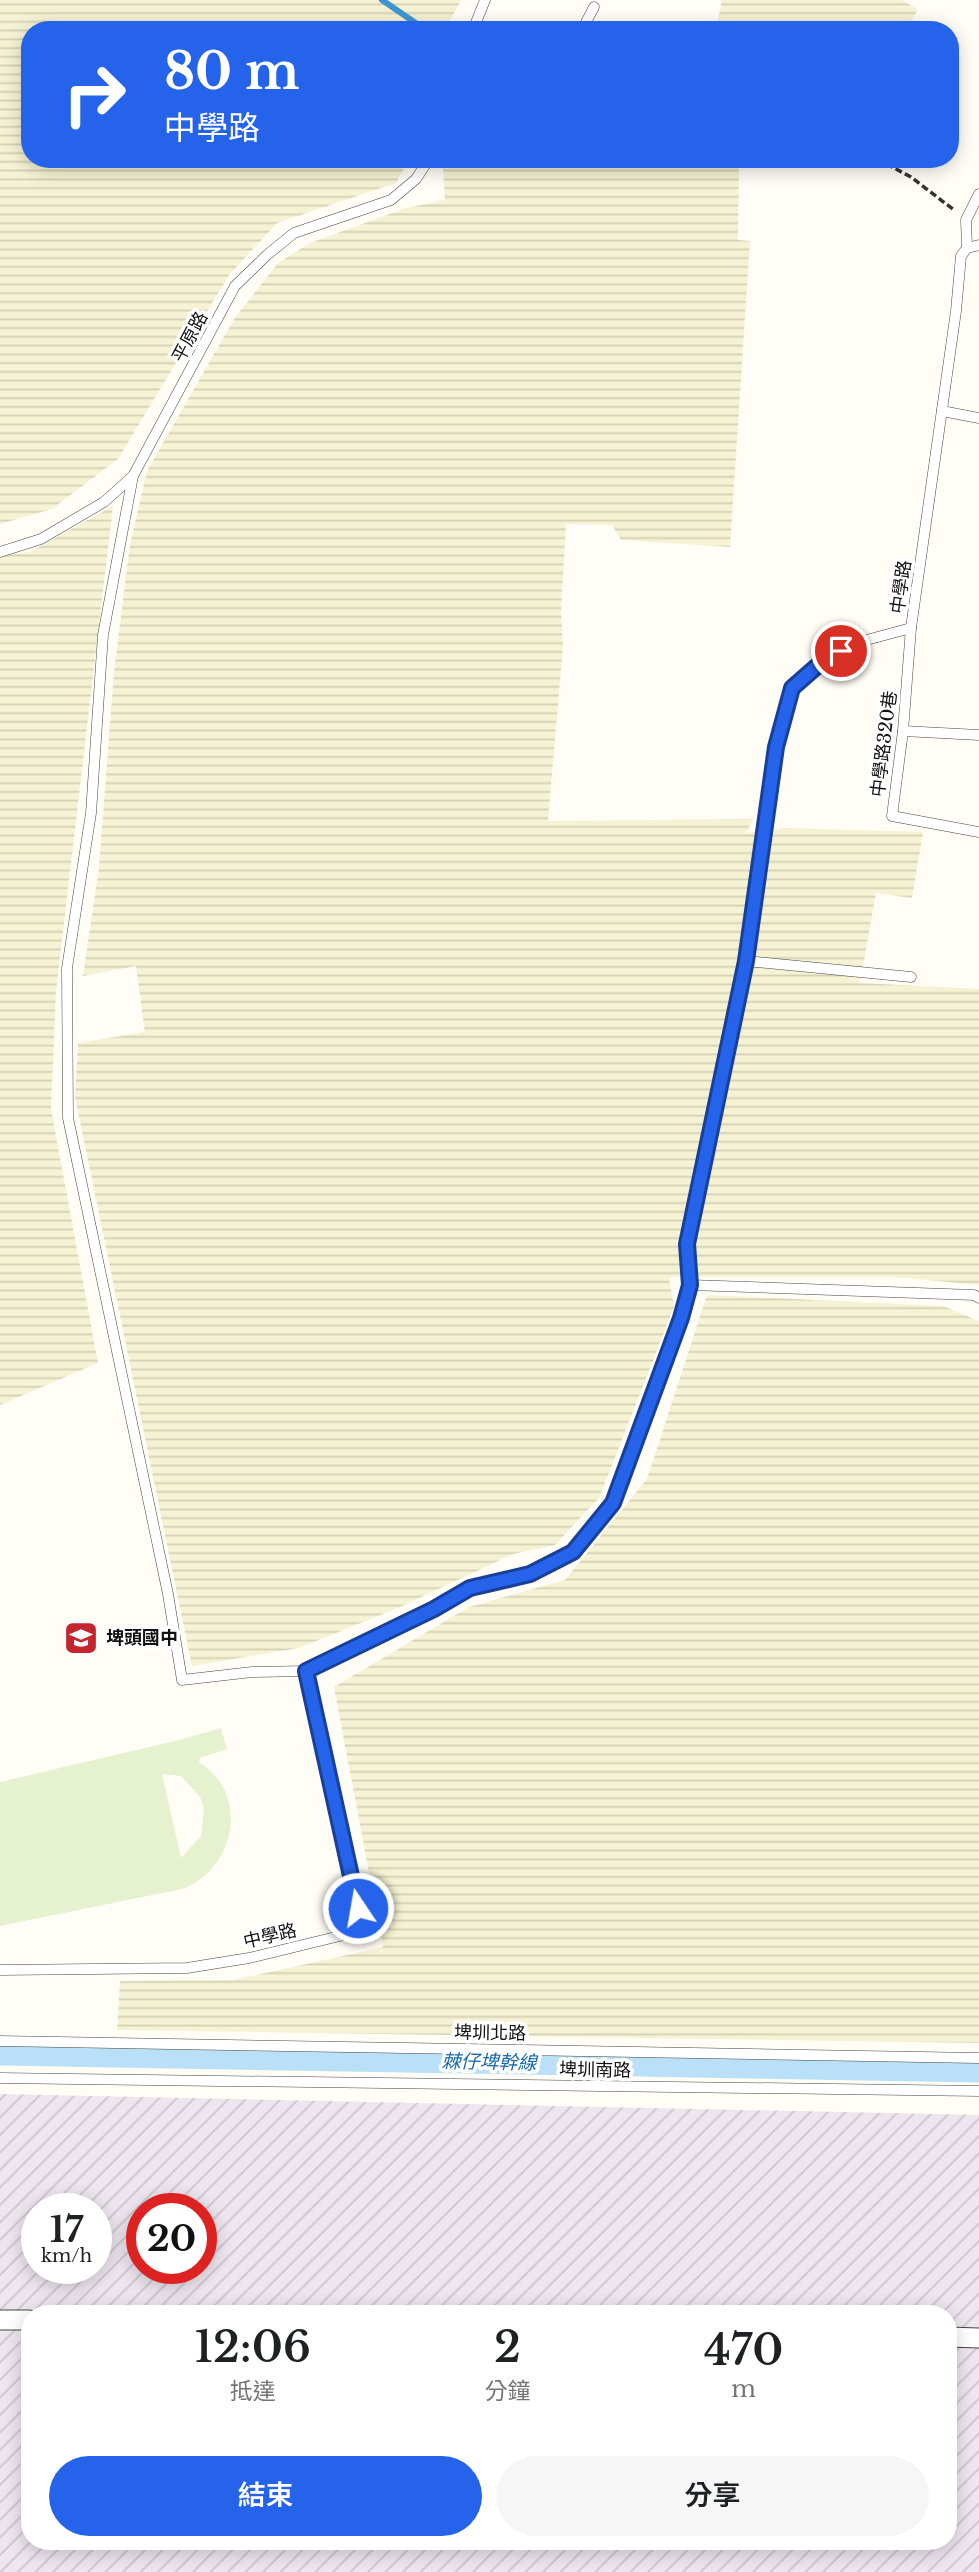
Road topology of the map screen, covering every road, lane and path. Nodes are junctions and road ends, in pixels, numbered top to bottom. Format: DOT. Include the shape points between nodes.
graph roads {
  1 [pos="485,0"];
  2 [pos="594,7"];
  3 [pos="478,21"];
  4 [pos="587,21"];
  5 [pos="423,168"];
  6 [pos="894,168"];
  7 [pos="979,194"];
  8 [pos="966,220"];
  9 [pos="979,245"];
  10 [pos="967,248"];
  11 [pos="942,411"];
  12 [pos="979,418"];
  13 [pos="132,476"];
  14 [pos="0,552"];
  15 [pos="911,628"];
  16 [pos="903,731"];
  17 [pos="979,735"];
  18 [pos="979,832"];
  19 [pos="746,961"];
  20 [pos="911,977"];
  21 [pos="690,1285"];
  22 [pos="979,1298"];
  23 [pos="306,1671"];
  24 [pos="0,1970"];
  25 [pos="0,2041"];
  26 [pos="979,2058"];
  27 [pos="0,2078"];
  28 [pos="979,2091"];
  29 [pos="0,2320"];
  30 [pos="21,2320"];
  31 [pos="957,2337"];
  32 [pos="979,2338"];
  1 -- 3 [label="lane"];
  2 -- 4 [label="lane"];
  5 -- 13 [label="lane, 平原路" via="391,200 294,233 235,286"];
  6 -- 8 [label="path"];
  7 -- 8 [label="lane"];
  8 -- 10 [label="lane, 中學路"];
  9 -- 10 [label="lane"];
  10 -- 11 [label="lane, 中學路" via="961,256"];
  11 -- 12 [label="lane"];
  11 -- 15 [label="lane, 中學路"];
  13 -- 14 [label="lane, 平原路" via="104,502 41,539"];
  13 -- 23 [label="lane" via="103,635 91,813 67,968 68,1118 182,1679"];
  15 -- 16 [label="lane, 中學路320巷"];
  15 -- 19 [label="lane, 中學路" via="859,642 824,660 792,688 776,747"];
  16 -- 17 [label="lane"];
  16 -- 18 [label="lane, 中學路320巷" via="891,816"];
  19 -- 20 [label="lane"];
  19 -- 21 [label="lane, 中學路" via="687,1244"];
  21 -- 22 [label="lane" via="974,1294"];
  21 -- 23 [label="lane, 中學路" via="613,1503 573,1552 530,1574 470,1588"];
  23 -- 24 [label="lane, 中學路" via="358,1908 356,1932 187,1968"];
  25 -- 26 [label="lane, 埤圳北路"];
  27 -- 28 [label="lane, 埤圳南路"];
  29 -- 30 [label="street"];
  31 -- 32 [label="street"];
}
